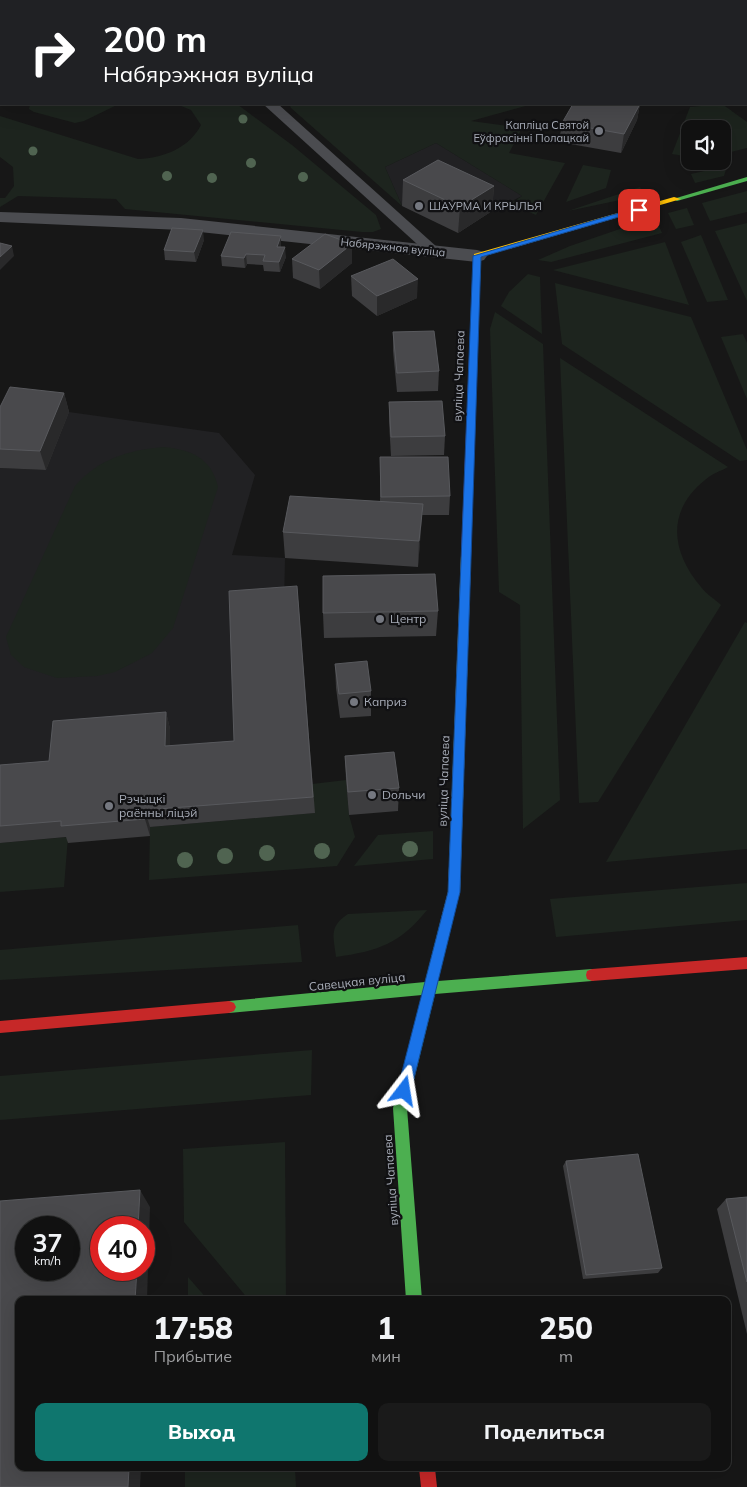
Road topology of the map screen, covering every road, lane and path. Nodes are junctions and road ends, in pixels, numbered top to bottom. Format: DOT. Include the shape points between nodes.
graph roads {
  1 [pos="271,105"];
  2 [pos="747,179"];
  3 [pos="0,217"];
  4 [pos="433,251"];
  5 [pos="477,256"];
  6 [pos="747,963"];
  7 [pos="430,988"];
  8 [pos="0,1027"];
  9 [pos="414,1296"];
  10 [pos="427,1471"];
  11 [pos="429,1487"];
  1 -- 4 [label="lane"];
  2 -- 5 [label="street, Набярэжная вуліца"];
  3 -- 4 [label="street, Набярэжная вуліца" via="181,224"];
  4 -- 5 [label="street, Набярэжная вуліца"];
  5 -- 7 [label="street, вуліца Чапаева" via="454,892"];
  6 -- 7 [label="street, Савецкая вуліца"];
  7 -- 8 [label="street, Савецкая вуліца"];
  7 -- 9 [label="street, вуліца Чапаева" via="400,1108"];
  10 -- 11 [label="street"];
}
